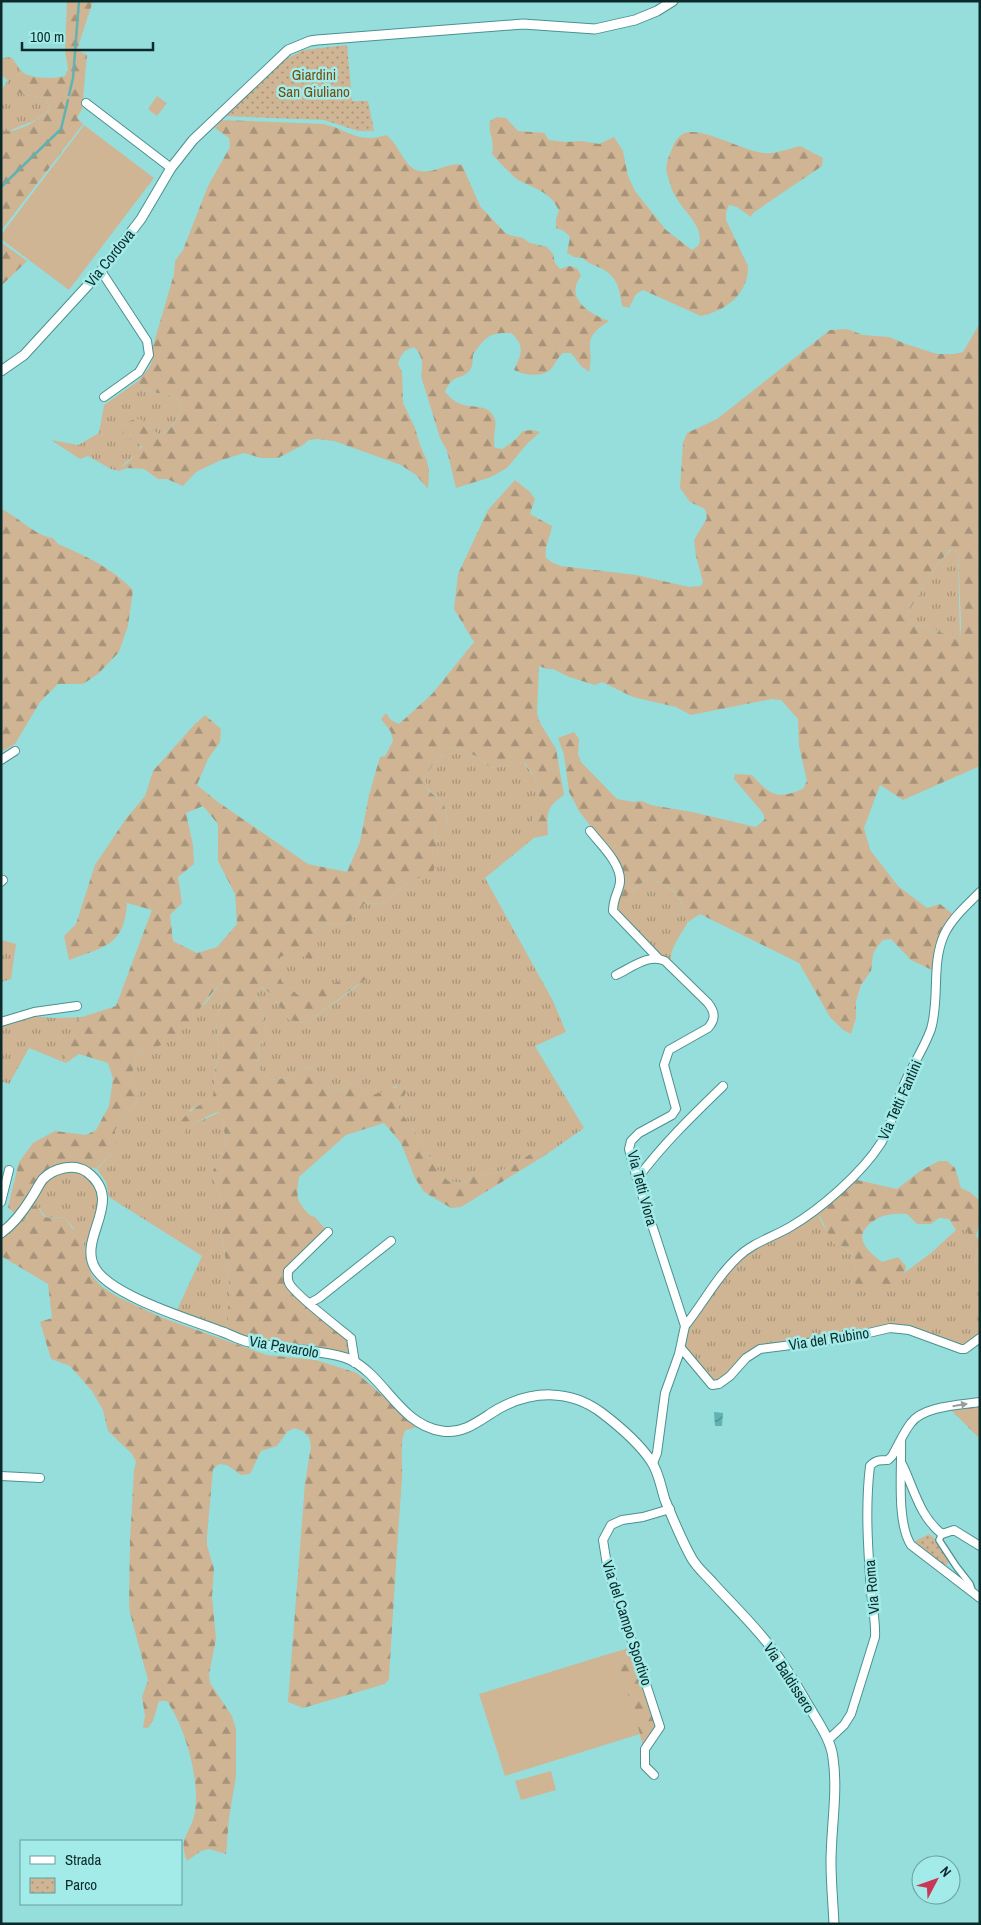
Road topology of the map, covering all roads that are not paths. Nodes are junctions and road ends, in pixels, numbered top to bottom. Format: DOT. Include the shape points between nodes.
graph roads {
  1 [pos="673,1"];
  2 [pos="86,104"];
  3 [pos="171,168"];
  4 [pos="101,271"];
  5 [pos="1,371"];
  6 [pos="104,396"];
  7 [pos="15,751"];
  8 [pos="1,760"];
  9 [pos="590,831"];
  10 [pos="980,892"];
  11 [pos="658,958"];
  12 [pos="616,975"];
  13 [pos="77,1006"];
  14 [pos="1,1022"];
  15 [pos="723,1086"];
  16 [pos="10,1170"];
  17 [pos="637,1180"];
  18 [pos="1,1202"];
  19 [pos="328,1232"];
  20 [pos="1,1233"];
  21 [pos="391,1241"];
  22 [pos="310,1303"];
  23 [pos="685,1326"];
  24 [pos="980,1338"];
  25 [pos="681,1348"];
  26 [pos="355,1363"];
  27 [pos="980,1402"];
  28 [pos="901,1440"];
  29 [pos="902,1462"];
  30 [pos="653,1463"];
  31 [pos="1,1476"];
  32 [pos="40,1478"];
  33 [pos="670,1509"];
  34 [pos="942,1534"];
  35 [pos="980,1546"];
  36 [pos="978,1595"];
  37 [pos="828,1740"];
  38 [pos="654,1774"];
  39 [pos="834,1924"];
  1 -- 3 [label="street, Via Cordova" via="635,20 595,30 523,24 310,41 288,50 187,146"];
  2 -- 3 [label="street"];
  3 -- 4 [label="street, Via Cordova" via="141,219"];
  4 -- 5 [label="street, Via Cordova" via="24,355"];
  4 -- 6 [label="street" via="147,341 149,355 139,372"];
  7 -- 8 [label="street"];
  9 -- 11 [label="street" via="618,869 620,881 613,900 614,910"];
  10 -- 23 [label="street, Via Tetti Fantini" via="943,936 931,1029 903,1085 881,1143 846,1183 806,1216 738,1256"];
  11 -- 12 [label="street" via="650,958"];
  11 -- 17 [label="street, Via Tetti Viora" via="708,1003 714,1016 708,1028 669,1050 664,1065 676,1109 672,1115 631,1141 629,1149"];
  13 -- 14 [label="street" via="34,1012"];
  15 -- 17 [label="street" via="675,1133"];
  16 -- 18 [label="street"];
  17 -- 23 [label="street, Via Tetti Viora"];
  19 -- 22 [label="street" via="288,1271 289,1284"];
  20 -- 26 [label="street, Via Pavarolo" via="28,1204 43,1179 56,1170 79,1168 98,1183 103,1196 102,1215 93,1236 91,1256 94,1267 107,1283 138,1299 247,1342 333,1355"];
  21 -- 22 [label="street"];
  22 -- 26 [label="street" via="351,1338"];
  23 -- 25 [label="street"];
  24 -- 25 [label="street, Via del Rubino" via="961,1349 909,1330 890,1328 847,1338 760,1349 746,1358 730,1376 712,1385"];
  25 -- 30 [label="street" via="665,1393"];
  26 -- 30 [label="street, Via Pavarolo" via="405,1412 423,1425 442,1431 456,1431 469,1428 519,1398 555,1395 585,1403 601,1412"];
  28 -- 27 [label="street, one-way" via="911,1422 928,1410"];
  28 -- 29 [label="street"];
  28 -- 37 [label="street, Via Roma" via="888,1460 878,1460 870,1466 867,1528 875,1637 850,1714 844,1726"];
  29 -- 34 [label="street" via="920,1507 928,1521"];
  29 -- 36 [label="street" via="901,1502 907,1538 911,1545"];
  30 -- 33 [label="street, Via Baldissero"];
  31 -- 32 [label="street"];
  33 -- 37 [label="street, Via Baldissero" via="692,1560 772,1647"];
  33 -- 38 [label="street, Via del Campo Sportivo" via="622,1520 612,1525 603,1540 607,1565 660,1727 646,1749 645,1766"];
  34 -- 35 [label="street" via="954,1530"];
  34 -- 36 [label="street" via="940,1540"];
  37 -- 39 [label="street, Via Baldissero" via="833,1758 831,1862"];
}
